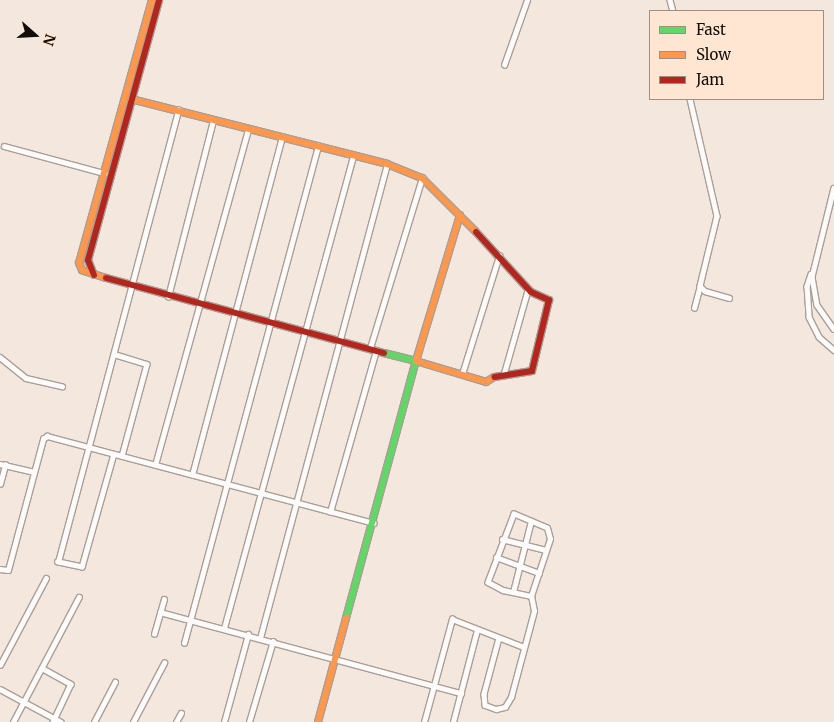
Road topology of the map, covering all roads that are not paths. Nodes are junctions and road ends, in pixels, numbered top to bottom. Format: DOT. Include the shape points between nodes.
graph roads {
  1 [pos="152,0"];
  2 [pos="159,0"];
  3 [pos="527,0"];
  4 [pos="153,10"];
  5 [pos="504,65"];
  6 [pos="131,99"];
  7 [pos="690,100"];
  8 [pos="178,110"];
  9 [pos="213,121"];
  10 [pos="248,129"];
  11 [pos="282,137"];
  12 [pos="4,146"];
  13 [pos="318,146"];
  14 [pos="353,155"];
  15 [pos="387,164"];
  16 [pos="113,168"];
  17 [pos="105,170"];
  18 [pos="422,178"];
  19 [pos="834,188"];
  20 [pos="460,215"];
  21 [pos="499,256"];
  22 [pos="814,263"];
  23 [pos="94,275"];
  24 [pos="700,286"];
  25 [pos="131,287"];
  26 [pos="528,288"];
  27 [pos="168,297"];
  28 [pos="729,298"];
  29 [pos="200,304"];
  30 [pos="694,308"];
  31 [pos="237,312"];
  32 [pos="270,321"];
  33 [pos="834,329"];
  34 [pos="305,330"];
  35 [pos="340,340"];
  36 [pos="373,349"];
  37 [pos="834,350"];
  38 [pos="114,354"];
  39 [pos="0,357"];
  40 [pos="416,361"];
  41 [pos="462,374"];
  42 [pos="504,374"];
  43 [pos="62,386"];
  44 [pos="88,447"];
  45 [pos="114,454"];
  46 [pos="122,456"];
  47 [pos="3,465"];
  48 [pos="155,465"];
  49 [pos="34,472"];
  50 [pos="192,475"];
  51 [pos="0,484"];
  52 [pos="227,484"];
  53 [pos="261,493"];
  54 [pos="296,502"];
  55 [pos="330,512"];
  56 [pos="532,521"];
  57 [pos="374,523"];
  58 [pos="502,539"];
  59 [pos="523,544"];
  60 [pos="546,550"];
  61 [pos="496,557"];
  62 [pos="518,565"];
  63 [pos="0,569"];
  64 [pos="539,573"];
  65 [pos="46,578"];
  66 [pos="513,592"];
  67 [pos="531,596"];
  68 [pos="79,597"];
  69 [pos="164,599"];
  70 [pos="160,612"];
  71 [pos="190,619"];
  72 [pos="224,628"];
  73 [pos="477,630"];
  74 [pos="154,634"];
  75 [pos="248,634"];
  76 [pos="260,638"];
  77 [pos="499,638"];
  78 [pos="273,641"];
  79 [pos="184,643"];
  80 [pos="524,647"];
  81 [pos="336,658"];
  82 [pos="164,663"];
  83 [pos="0,665"];
  84 [pos="42,668"];
  85 [pos="115,682"];
  86 [pos="434,685"];
  87 [pos="0,689"];
  88 [pos="461,693"];
  89 [pos="24,702"];
  90 [pos="180,714"];
  91 [pos="54,720"];
  92 [pos="13,722"];
  93 [pos="61,722"];
  94 [pos="94,722"];
  95 [pos="134,722"];
  96 [pos="176,722"];
  97 [pos="224,722"];
  98 [pos="249,722"];
  99 [pos="318,722"];
  100 [pos="424,722"];
  101 [pos="453,722"];
  1 -- 4 [label="street"];
  2 -- 4 [label="street"];
  3 -- 5 [label="street"];
  4 -- 6 [label="street"];
  4 -- 17 [label="street"];
  6 -- 8 [label="street"];
  6 -- 16 [label="street"];
  7 -- 24 [label="street" via="717,216"];
  8 -- 9 [label="street"];
  8 -- 25 [label="street"];
  9 -- 10 [label="street"];
  9 -- 27 [label="street"];
  10 -- 11 [label="street"];
  10 -- 29 [label="street"];
  11 -- 13 [label="street"];
  11 -- 31 [label="street"];
  12 -- 17 [label="street"];
  13 -- 14 [label="street"];
  13 -- 32 [label="street"];
  14 -- 15 [label="street"];
  14 -- 34 [label="street"];
  15 -- 18 [label="street"];
  15 -- 35 [label="street"];
  16 -- 17 [label="street"];
  16 -- 23 [label="street" via="88,260"];
  17 -- 23 [label="street" via="79,263 82,270"];
  18 -- 20 [label="street"];
  18 -- 36 [label="street"];
  19 -- 22 [label="street"];
  20 -- 21 [label="street"];
  20 -- 40 [label="street"];
  21 -- 26 [label="street"];
  21 -- 41 [label="street"];
  22 -- 33 [label="street" via="812,277 817,305"];
  22 -- 37 [label="street" via="807,286 809,318 819,337"];
  23 -- 25 [label="street"];
  24 -- 28 [label="street" via="705,291"];
  24 -- 30 [label="street"];
  25 -- 27 [label="street"];
  25 -- 38 [label="street"];
  26 -- 42 [label="street"];
  26 -- 42 [label="street" via="551,302 532,371"];
  27 -- 29 [label="street"];
  29 -- 31 [label="street"];
  29 -- 48 [label="street"];
  31 -- 32 [label="street"];
  31 -- 50 [label="street"];
  32 -- 34 [label="street"];
  32 -- 52 [label="street"];
  34 -- 35 [label="street"];
  34 -- 53 [label="street"];
  35 -- 36 [label="street"];
  35 -- 54 [label="street"];
  36 -- 40 [label="street"];
  36 -- 55 [label="street"];
  38 -- 44 [label="street"];
  38 -- 46 [label="street" via="147,364"];
  39 -- 43 [label="street" via="26,378"];
  40 -- 41 [label="street"];
  40 -- 57 [label="street"];
  41 -- 42 [label="street" via="489,382"];
  44 -- 45 [label="street"];
  44 -- 45 [label="street" via="57,560 79,568 83,564"];
  44 -- 49 [label="street" via="45,437"];
  45 -- 46 [label="street"];
  46 -- 48 [label="street"];
  47 -- 49 [label="street"];
  47 -- 51 [label="street"];
  48 -- 50 [label="street"];
  49 -- 63 [label="street" via="8,570"];
  50 -- 52 [label="street"];
  52 -- 53 [label="street"];
  52 -- 71 [label="street"];
  53 -- 54 [label="street"];
  53 -- 72 [label="street"];
  54 -- 55 [label="street"];
  54 -- 76 [label="street"];
  55 -- 57 [label="street"];
  56 -- 58 [label="street" via="514,514"];
  56 -- 59 [label="street"];
  56 -- 60 [label="street" via="547,528 550,538"];
  57 -- 81 [label="street"];
  58 -- 59 [label="street"];
  58 -- 61 [label="street"];
  59 -- 60 [label="street"];
  59 -- 62 [label="street"];
  60 -- 64 [label="street"];
  61 -- 62 [label="street"];
  61 -- 66 [label="street" via="488,582"];
  62 -- 64 [label="street"];
  62 -- 66 [label="street"];
  64 -- 67 [label="street"];
  65 -- 83 [label="street"];
  66 -- 67 [label="street"];
  67 -- 80 [label="street" via="534,611"];
  68 -- 84 [label="street"];
  69 -- 70 [label="street"];
  70 -- 71 [label="street"];
  70 -- 74 [label="street"];
  71 -- 72 [label="street"];
  71 -- 79 [label="street"];
  72 -- 75 [label="street"];
  73 -- 77 [label="street"];
  73 -- 86 [label="street" via="452,619"];
  73 -- 88 [label="street"];
  75 -- 76 [label="street"];
  75 -- 97 [label="street"];
  76 -- 78 [label="street"];
  77 -- 80 [label="street"];
  77 -- 80 [label="street" via="484,694 485,705 496,709 505,707 511,697"];
  78 -- 81 [label="street"];
  78 -- 98 [label="street"];
  81 -- 86 [label="street"];
  81 -- 99 [label="street"];
  82 -- 95 [label="street"];
  84 -- 89 [label="street"];
  84 -- 91 [label="street" via="71,684"];
  85 -- 94 [label="street"];
  86 -- 88 [label="street"];
  86 -- 100 [label="street"];
  87 -- 89 [label="street"];
  88 -- 101 [label="street"];
  89 -- 91 [label="street"];
  89 -- 92 [label="street"];
  90 -- 96 [label="street"];
  91 -- 93 [label="street"];
}
